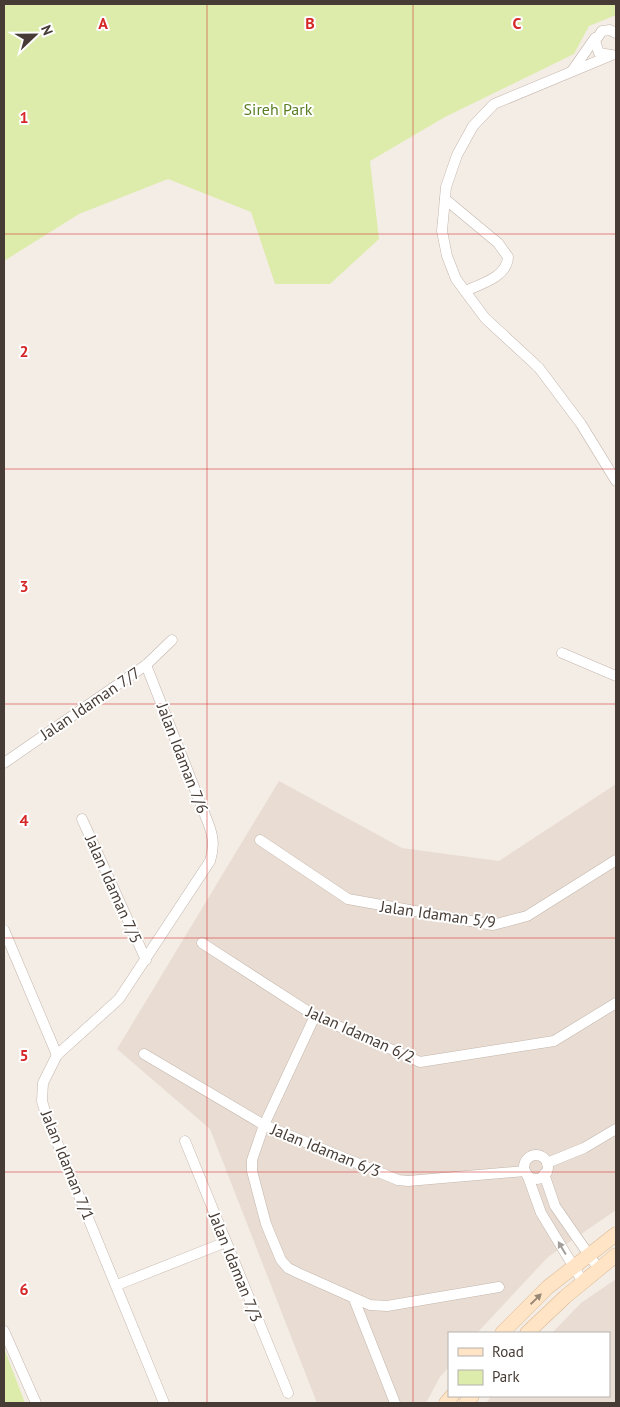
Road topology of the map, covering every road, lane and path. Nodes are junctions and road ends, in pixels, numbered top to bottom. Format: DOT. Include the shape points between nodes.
graph roads {
  1 [pos="616,33"];
  2 [pos="596,36"];
  3 [pos="614,54"];
  4 [pos="572,72"];
  5 [pos="445,199"];
  6 [pos="465,291"];
  7 [pos="616,481"];
  8 [pos="172,640"];
  9 [pos="562,653"];
  10 [pos="146,665"];
  11 [pos="616,676"];
  12 [pos="4,763"];
  13 [pos="82,819"];
  14 [pos="260,840"];
  15 [pos="213,853"];
  16 [pos="616,860"];
  17 [pos="4,930"];
  18 [pos="202,943"];
  19 [pos="146,960"];
  20 [pos="616,1003"];
  21 [pos="315,1016"];
  22 [pos="144,1054"];
  23 [pos="58,1055"];
  24 [pos="264,1125"];
  25 [pos="616,1129"];
  26 [pos="185,1141"];
  27 [pos="547,1163"];
  28 [pos="526,1173"];
  29 [pos="544,1174"];
  30 [pos="616,1234"];
  31 [pos="226,1242"];
  32 [pos="616,1255"];
  33 [pos="589,1256"];
  34 [pos="574,1268"];
  35 [pos="598,1268"];
  36 [pos="583,1282"];
  37 [pos="117,1285"];
  38 [pos="499,1287"];
  39 [pos="354,1299"];
  40 [pos="4,1331"];
  41 [pos="503,1332"];
  42 [pos="528,1332"];
  43 [pos="288,1393"];
  44 [pos="36,1403"];
  45 [pos="164,1403"];
  46 [pos="395,1403"];
  1 -- 2 [label="street" via="606,30"];
  2 -- 3 [label="street" via="595,45 599,53"];
  2 -- 4 [label="street"];
  3 -- 4 [label="street"];
  4 -- 5 [label="street" via="494,104 473,126 457,155"];
  5 -- 6 [label="street" via="442,231 447,256 456,279"];
  5 -- 6 [label="street" via="498,243 508,256 508,265 501,272"];
  6 -- 7 [label="street" via="485,318 539,368 581,424"];
  8 -- 10 [label="street, Jalan Idaman 7/7"];
  9 -- 11 [label="street"];
  10 -- 12 [label="street, Jalan Idaman 7/7"];
  10 -- 15 [label="street, Jalan Idaman 7/6" via="207,820 213,837"];
  13 -- 19 [label="street, Jalan Idaman 7/5"];
  14 -- 16 [label="street, Jalan Idaman 5/9" via="348,899 493,926 527,916"];
  15 -- 19 [label="street, Jalan Idaman 7/1"];
  17 -- 23 [label="street"];
  18 -- 21 [label="street, Jalan Idaman 6/2"];
  19 -- 23 [label="street, Jalan Idaman 7/1" via="111,1008"];
  20 -- 21 [label="street, Jalan Idaman 6/2" via="554,1041 420,1062"];
  21 -- 24 [label="street"];
  22 -- 24 [label="street, Jalan Idaman 6/3"];
  23 -- 37 [label="street, Jalan Idaman 7/1" via="45,1076 42,1101"];
  24 -- 28 [label="street, Jalan Idaman 6/3" via="402,1181"];
  24 -- 39 [label="street" via="253,1154 252,1171 266,1224 281,1260 293,1270"];
  25 -- 27 [label="street" via="584,1148"];
  26 -- 31 [label="street, Jalan Idaman 7/3"];
  27 -- 28 [label="street" via="542,1157 532,1156 524,1164"];
  27 -- 29 [label="street"];
  28 -- 29 [label="street" via="538,1178"];
  34 -- 28 [label="street, one-way" via="542,1213"];
  29 -- 33 [label="street" via="555,1206"];
  30 -- 33 [label="main road"];
  31 -- 37 [label="street"];
  31 -- 43 [label="street, Jalan Idaman 7/3"];
  32 -- 35 [label="main road"];
  33 -- 34 [label="main road"];
  33 -- 35 [label="street"];
  34 -- 36 [label="street"];
  41 -- 34 [label="main road, one-way" via="548,1287"];
  35 -- 36 [label="main road"];
  36 -- 42 [label="main road"];
  37 -- 45 [label="street, Jalan Idaman 7/1"];
  38 -- 39 [label="street" via="387,1306 370,1305"];
  39 -- 46 [label="street"];
  40 -- 44 [label="street"];
}
